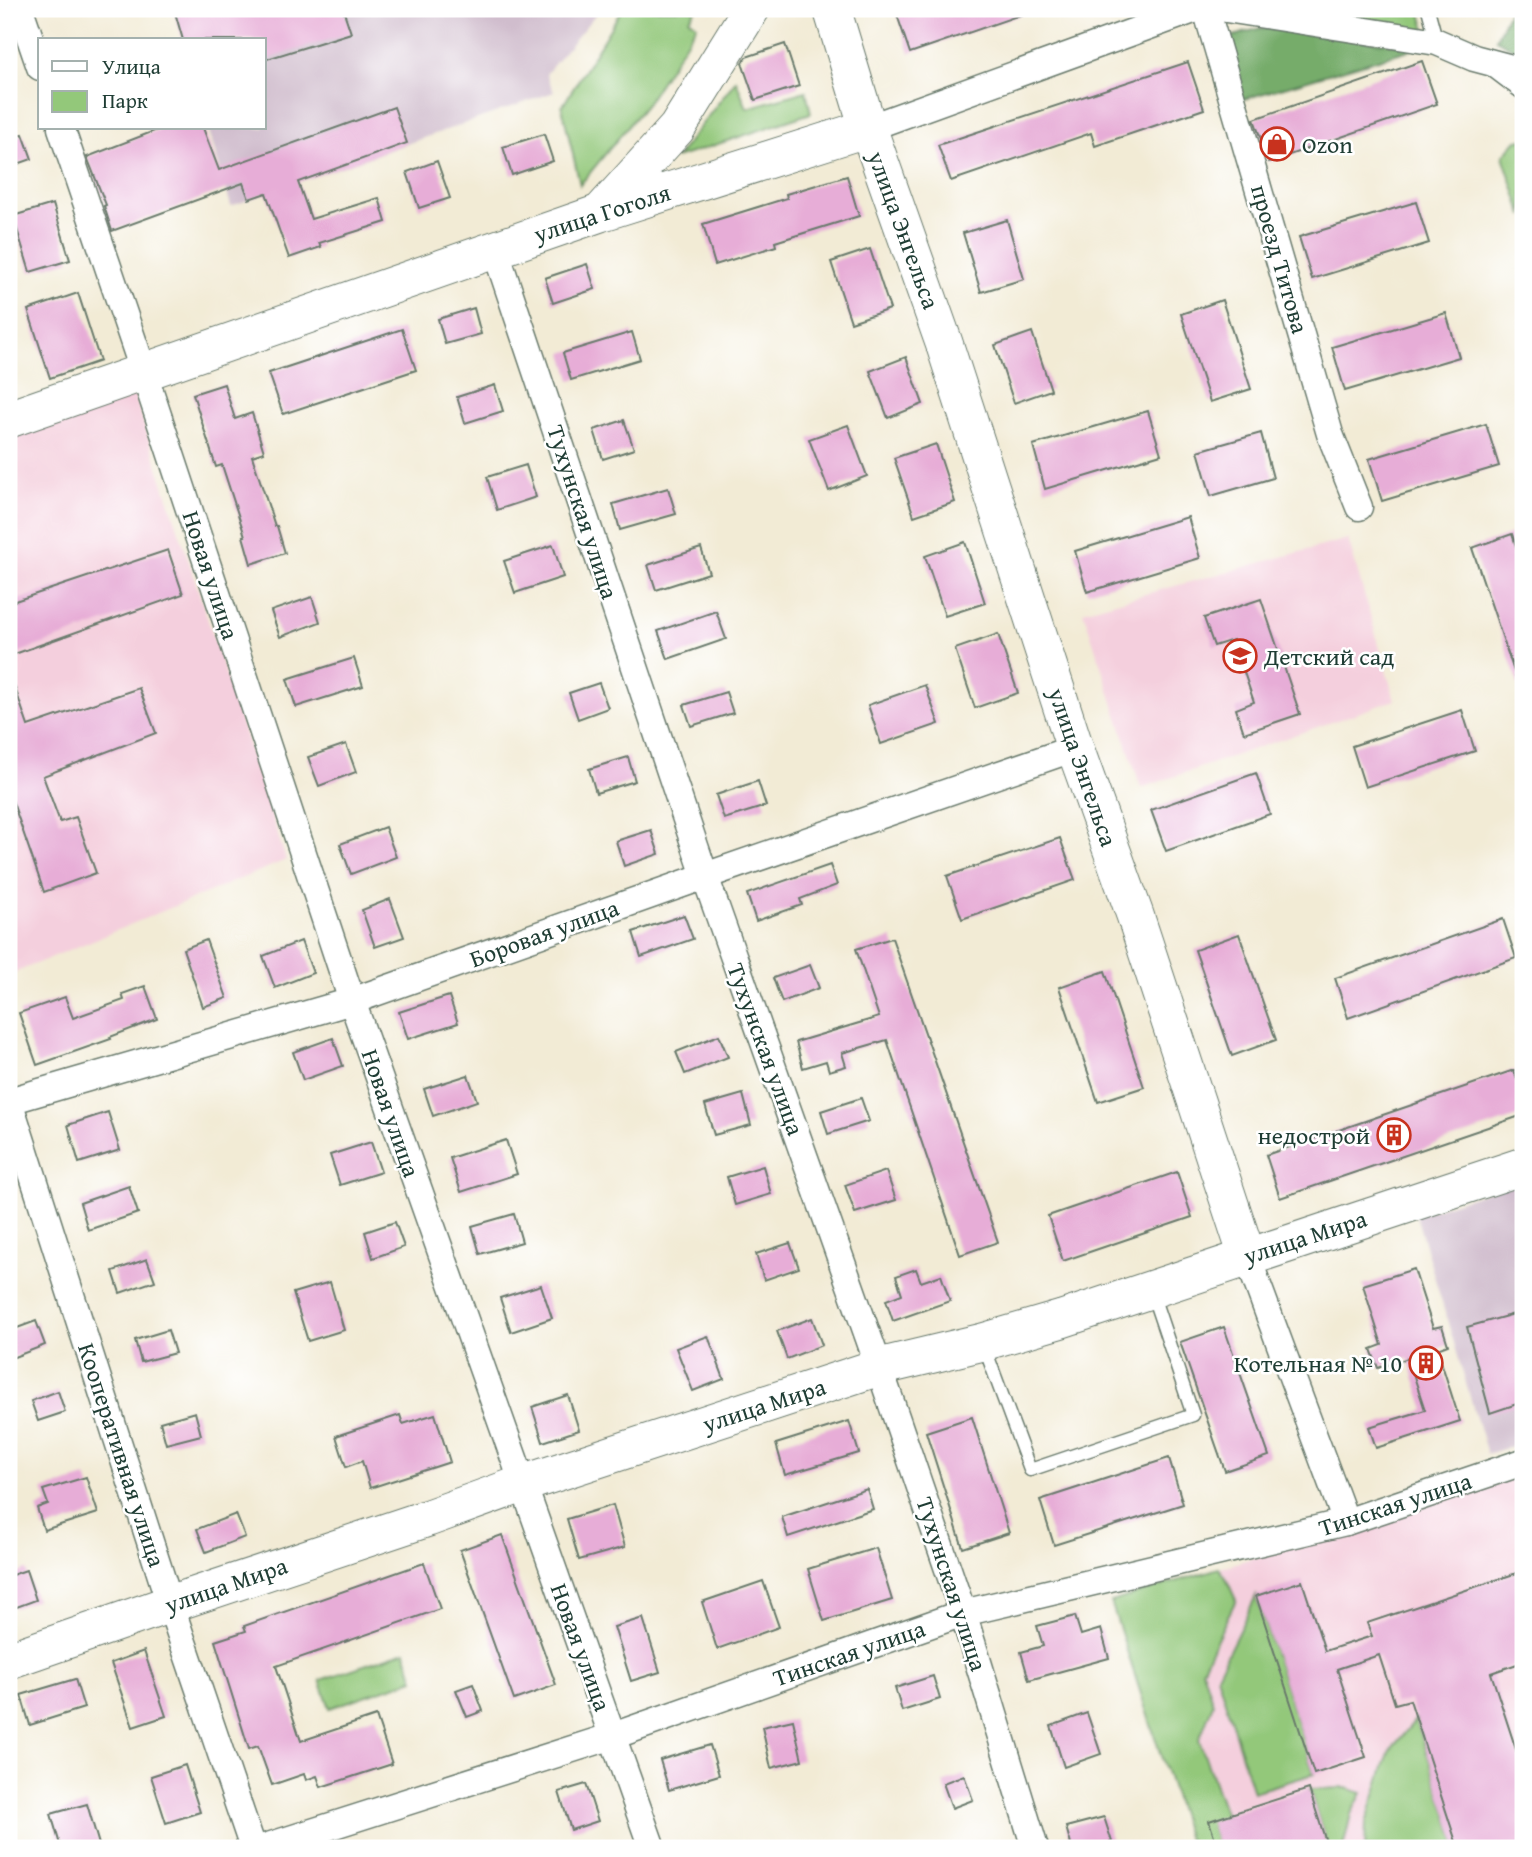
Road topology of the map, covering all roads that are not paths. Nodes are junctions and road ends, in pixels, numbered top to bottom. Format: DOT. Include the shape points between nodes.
graph roads {
  1 [pos="20,9"];
  2 [pos="751,9"];
  3 [pos="832,9"];
  4 [pos="1196,9"];
  5 [pos="1206,9"];
  6 [pos="1226,9"];
  7 [pos="1428,9"];
  8 [pos="1437,42"];
  9 [pos="1474,58"];
  10 [pos="38,61"];
  11 [pos="1523,71"];
  12 [pos="1523,94"];
  13 [pos="867,128"];
  14 [pos="62,130"];
  15 [pos="600,213"];
  16 [pos="495,249"];
  17 [pos="144,373"];
  18 [pos="9,419"];
  19 [pos="1359,508"];
  20 [pos="1075,748"];
  21 [pos="705,876"];
  22 [pos="352,1001"];
  23 [pos="9,1101"];
  24 [pos="1523,1166"];
  25 [pos="1247,1256"];
  26 [pos="1150,1290"];
  27 [pos="983,1342"];
  28 [pos="879,1367"];
  29 [pos="1523,1462"];
  30 [pos="522,1484"];
  31 [pos="1346,1522"];
  32 [pos="170,1604"];
  33 [pos="963,1613"];
  34 [pos="9,1660"];
  35 [pos="613,1736"];
  36 [pos="253,1848"];
  37 [pos="262,1848"];
  38 [pos="652,1848"];
  39 [pos="1035,1848"];
  1 -- 10 [label="street"];
  2 -- 15 [label="street" via="677,128"];
  3 -- 13 [label="street, улица Энгельса"];
  4 -- 13 [label="street, улица Гоголя"];
  5 -- 19 [label="street, проезд Титова" via="1330,434"];
  6 -- 8 [label="street"];
  7 -- 8 [label="lane"];
  8 -- 9 [label="street"];
  9 -- 11 [label="street"];
  9 -- 12 [label="lane"];
  13 -- 15 [label="street, улица Гоголя"];
  13 -- 20 [label="street, улица Энгельса" via="944,343"];
  14 -- 17 [label="street, Новая улица"];
  15 -- 16 [label="street, улица Гоголя"];
  16 -- 17 [label="street, улица Гоголя"];
  16 -- 21 [label="street, Тухунская улица"];
  17 -- 18 [label="street, улица Гоголя"];
  17 -- 22 [label="street, Новая улица"];
  20 -- 21 [label="street, Боровая улица"];
  20 -- 25 [label="street, улица Энгельса"];
  21 -- 22 [label="street, Боровая улица"];
  21 -- 28 [label="street, Тухунская улица"];
  22 -- 23 [label="street, Боровая улица"];
  22 -- 30 [label="street, Новая улица"];
  23 -- 32 [label="street, Кооперативная улица"];
  24 -- 25 [label="street, улица Мира"];
  25 -- 26 [label="street, улица Мира"];
  25 -- 31 [label="street, улица Энгельса"];
  26 -- 27 [label="street, улица Мира"];
  26 -- 27 [label="lane" via="1193,1415 1030,1470"];
  27 -- 28 [label="street, улица Мира"];
  28 -- 30 [label="street, улица Мира"];
  28 -- 33 [label="street, Тухунская улица"];
  29 -- 31 [label="street, Тинская улица"];
  30 -- 32 [label="street, улица Мира"];
  30 -- 35 [label="street, Новая улица"];
  31 -- 33 [label="street, Тинская улица"];
  32 -- 34 [label="street, улица Мира"];
  32 -- 36 [label="street, Кооперативная улица"];
  33 -- 35 [label="street, Тинская улица"];
  33 -- 39 [label="street, Тухунская улица"];
  35 -- 37 [label="street, Тинская улица"];
  35 -- 38 [label="street, Новая улица"];
}
